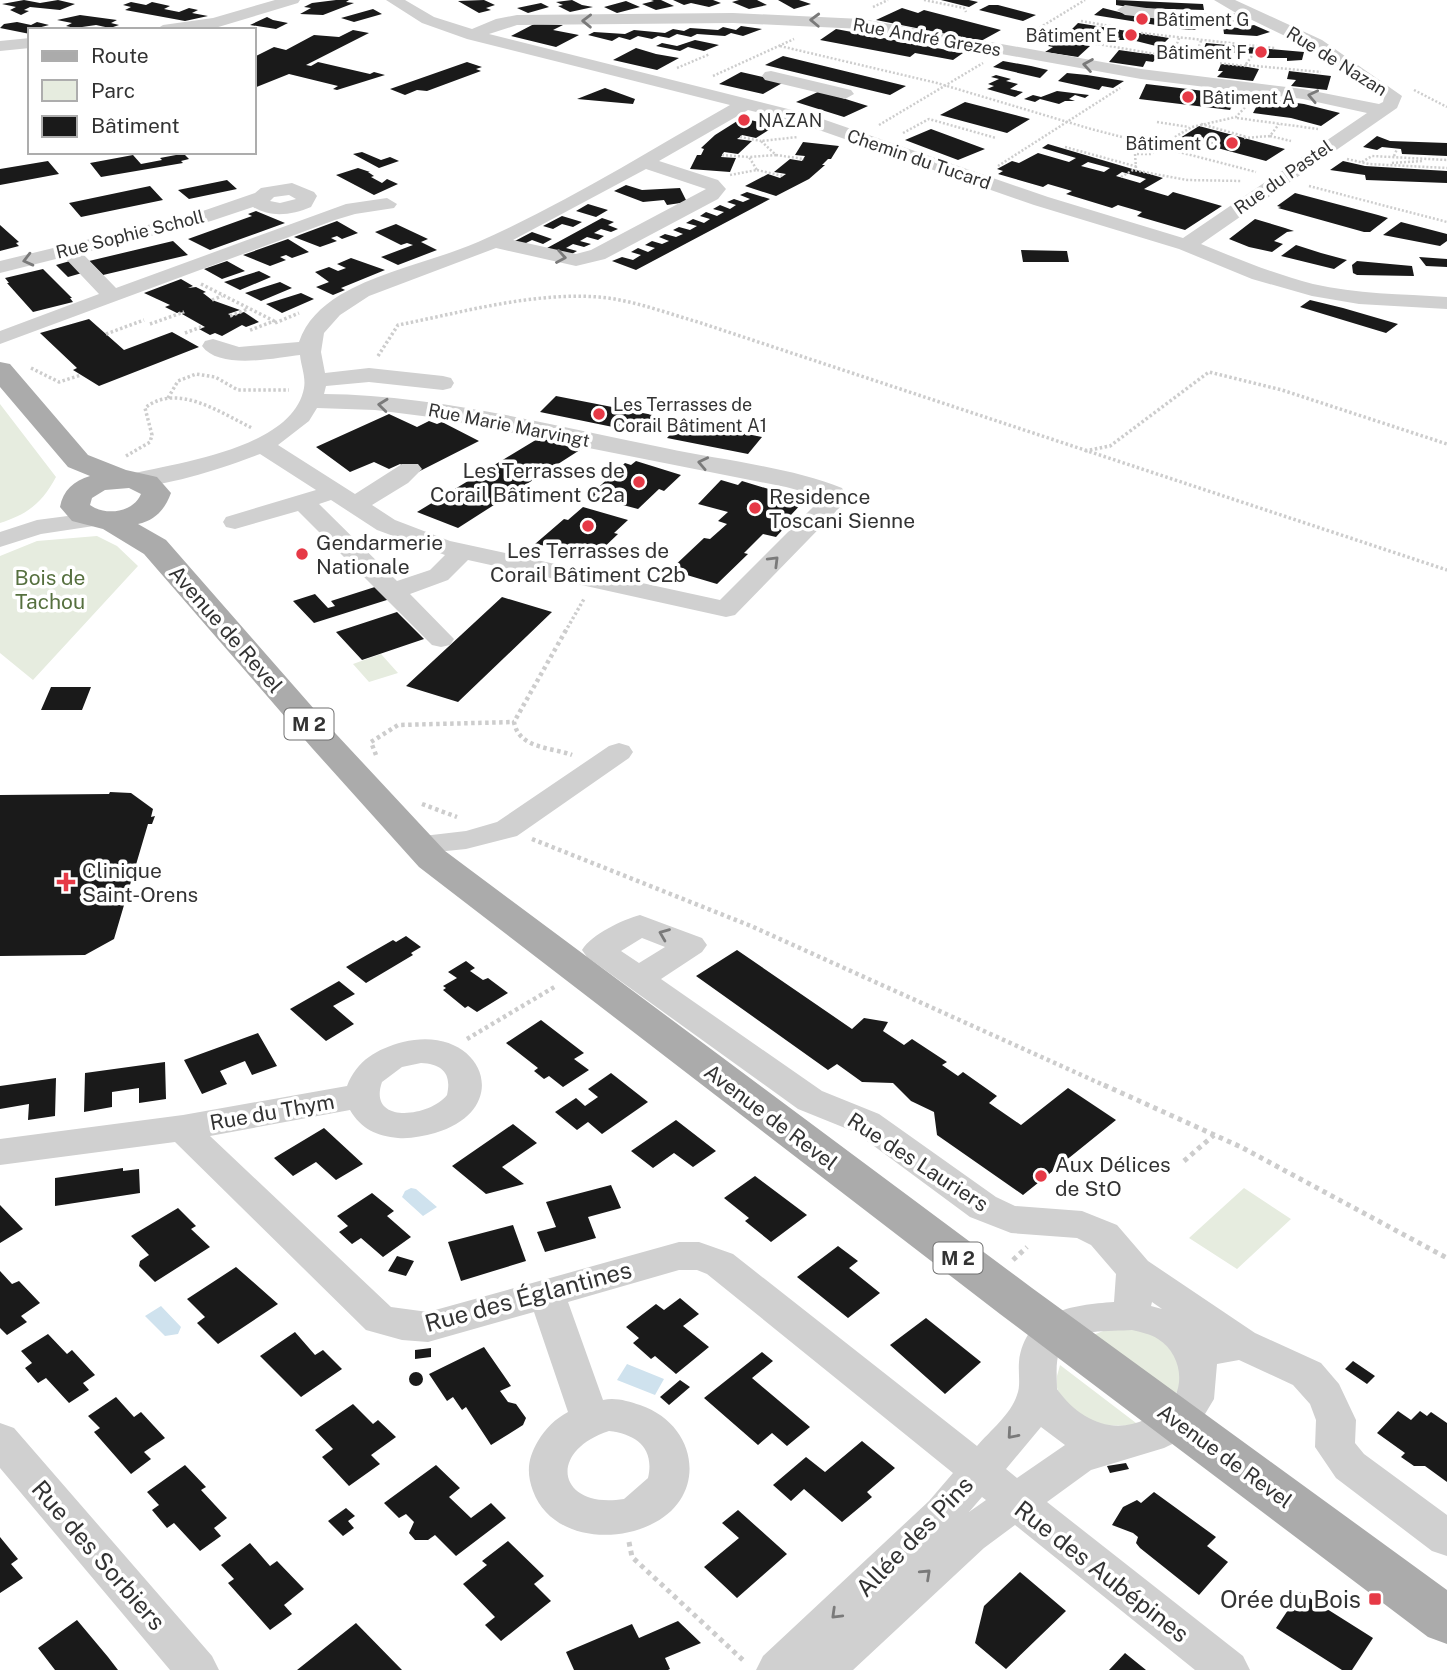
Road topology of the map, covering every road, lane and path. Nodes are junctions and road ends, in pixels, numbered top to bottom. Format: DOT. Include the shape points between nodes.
graph roads {
  1 [pos="292,0"];
  2 [pos="394,0"];
  3 [pos="924,0"];
  4 [pos="1222,0"];
  5 [pos="218,8"];
  6 [pos="1125,10"];
  7 [pos="966,12"];
  8 [pos="244,15"];
  9 [pos="1255,15"];
  10 [pos="832,21"];
  11 [pos="182,28"];
  12 [pos="1129,31"];
  13 [pos="1109,34"];
  14 [pos="473,35"];
  15 [pos="1179,38"];
  16 [pos="1203,40"];
  17 [pos="1074,41"];
  18 [pos="28,43"];
  19 [pos="1098,44"];
  20 [pos="0,46"];
  21 [pos="780,46"];
  22 [pos="1182,47"];
  23 [pos="1198,49"];
  24 [pos="1254,53"];
  25 [pos="1328,53"];
  26 [pos="710,54"];
  27 [pos="1179,55"];
  28 [pos="1178,60"];
  29 [pos="675,69"];
  30 [pos="1323,73"];
  31 [pos="1142,74"];
  32 [pos="771,76"];
  33 [pos="710,77"];
  34 [pos="809,80"];
  35 [pos="946,86"];
  36 [pos="845,94"];
  37 [pos="1253,99"];
  38 [pos="1380,110"];
  39 [pos="762,111"];
  40 [pos="1236,117"];
  41 [pos="1070,121"];
  42 [pos="887,122"];
  43 [pos="1157,122"];
  44 [pos="1198,123"];
  45 [pos="1279,124"];
  46 [pos="978,125"];
  47 [pos="1325,125"];
  48 [pos="1190,127"];
  49 [pos="969,131"];
  50 [pos="902,134"];
  51 [pos="801,136"];
  52 [pos="1270,136"];
  53 [pos="740,137"];
  54 [pos="996,138"];
  55 [pos="761,141"];
  56 [pos="1168,141"];
  57 [pos="1291,141"];
  58 [pos="1065,147"];
  59 [pos="1160,147"];
  60 [pos="669,148"];
  61 [pos="1397,149"];
  62 [pos="702,151"];
  63 [pos="1434,154"];
  64 [pos="722,155"];
  65 [pos="776,155"];
  66 [pos="1394,156"];
  67 [pos="749,157"];
  68 [pos="1340,157"];
  69 [pos="804,159"];
  70 [pos="1436,159"];
  71 [pos="1442,159"];
  72 [pos="1447,160"];
  73 [pos="643,162"];
  74 [pos="1360,164"];
  75 [pos="1374,164"];
  76 [pos="1000,165"];
  77 [pos="1138,167"];
  78 [pos="1447,168"];
  79 [pos="757,170"];
  80 [pos="1132,170"];
  81 [pos="783,176"];
  82 [pos="1121,177"];
  83 [pos="701,181"];
  84 [pos="1275,183"];
  85 [pos="387,204"];
  86 [pos="320,215"];
  87 [pos="1447,222"];
  88 [pos="495,242"];
  89 [pos="1186,245"];
  90 [pos="68,250"];
  91 [pos="0,267"];
  92 [pos="200,284"];
  93 [pos="109,293"];
  94 [pos="223,296"];
  95 [pos="212,300"];
  96 [pos="332,301"];
  97 [pos="1447,303"];
  98 [pos="249,309"];
  99 [pos="184,312"];
  100 [pos="230,316"];
  101 [pos="144,320"];
  102 [pos="150,324"];
  103 [pos="203,326"];
  104 [pos="185,333"];
  105 [pos="106,334"];
  106 [pos="237,336"];
  107 [pos="0,338"];
  108 [pos="214,347"];
  109 [pos="310,348"];
  110 [pos="381,350"];
  111 [pos="12,370"];
  112 [pos="81,375"];
  113 [pos="443,383"];
  114 [pos="315,390"];
  115 [pos="168,398"];
  116 [pos="269,440"];
  117 [pos="1447,444"];
  118 [pos="1084,452"];
  119 [pos="78,461"];
  120 [pos="410,469"];
  121 [pos="136,484"];
  122 [pos="343,499"];
  123 [pos="304,503"];
  124 [pos="90,508"];
  125 [pos="437,520"];
  126 [pos="234,523"];
  127 [pos="414,536"];
  128 [pos="0,540"];
  129 [pos="155,547"];
  130 [pos="562,549"];
  131 [pos="461,553"];
  132 [pos="540,569"];
  133 [pos="1447,570"];
  134 [pos="392,592"];
  135 [pos="588,592"];
  136 [pos="441,639"];
  137 [pos="514,722"];
  138 [pos="619,752"];
  139 [pos="381,760"];
  140 [pos="573,785"];
  141 [pos="416,802"];
  142 [pos="507,829"];
  143 [pos="417,845"];
  144 [pos="638,979"];
  145 [pos="564,982"];
  146 [pos="446,1054"];
  147 [pos="360,1096"];
  148 [pos="183,1128"];
  149 [pos="1214,1135"];
  150 [pos="0,1152"];
  151 [pos="1184,1161"];
  152 [pos="1055,1221"];
  153 [pos="1447,1258"];
  154 [pos="1007,1269"];
  155 [pos="1135,1271"];
  156 [pos="547,1294"];
  157 [pos="1132,1315"];
  158 [pos="1054,1329"];
  159 [pos="1242,1344"];
  160 [pos="1194,1352"];
  161 [pos="1038,1392"];
  162 [pos="590,1418"];
  163 [pos="1179,1422"];
  164 [pos="0,1440"];
  165 [pos="1118,1443"];
  166 [pos="978,1470"];
  167 [pos="1016,1503"];
  168 [pos="625,1517"];
  169 [pos="1447,1538"];
  170 [pos="1447,1620"];
  171 [pos="197,1670"];
  172 [pos="753,1670"];
  173 [pos="778,1670"];
  174 [pos="822,1670"];
  175 [pos="1228,1670"];
  1 -- 8 [label="street"];
  2 -- 14 [label="street, Chemin du Tucard" via="428,20"];
  3 -- 7 [label="path"];
  4 -- 9 [label="street, Rue de Nazan"];
  5 -- 8 [label="street"];
  6 -- 9 [label="street" via="1232,19"];
  8 -- 11 [label="street"];
  9 -- 25 [label="street, Rue de Nazan"];
  10 -- 14 [label="street, Rue André Grezes, one-way" via="517,20"];
  10 -- 21 [label="path"];
  31 -- 10 [label="street, Rue André Grezes, one-way"];
  12 -- 15 [label="path"];
  13 -- 19 [label="path"];
  14 -- 39 [label="street, Chemin du Tucard"];
  15 -- 16 [label="path"];
  15 -- 22 [label="path" via="1176,47"];
  16 -- 23 [label="path"];
  16 -- 25 [label="path"];
  17 -- 19 [label="path"];
  18 -- 20 [label="street"];
  19 -- 27 [label="path"];
  21 -- 33 [label="path"];
  21 -- 35 [label="path"];
  22 -- 23 [label="path"];
  22 -- 27 [label="path"];
  23 -- 27 [label="path" via="1196,55"];
  24 -- 30 [label="path" via="1245,65"];
  25 -- 38 [label="street, Rue de Nazan" via="1393,96 1391,104"];
  26 -- 29 [label="path"];
  27 -- 28 [label="path"];
  38 -- 31 [label="street, Rue André Grezes, one-way" via="1303,94"];
  31 -- 41 [label="path"];
  32 -- 34 [label="street"];
  34 -- 36 [label="street"];
  34 -- 39 [label="street"];
  35 -- 41 [label="path"];
  35 -- 42 [label="path"];
  37 -- 40 [label="path"];
  38 -- 84 [label="street, Rue du Pastel"];
  39 -- 60 [label="street"];
  39 -- 89 [label="street, Chemin du Tucard"];
  40 -- 44 [label="path"];
  40 -- 45 [label="path"];
  41 -- 59 [label="path"];
  41 -- 76 [label="path"];
  43 -- 48 [label="path"];
  44 -- 48 [label="path"];
  44 -- 52 [label="path" via="1246,138"];
  45 -- 47 [label="path" via="1317,130"];
  45 -- 52 [label="path"];
  46 -- 49 [label="path"];
  48 -- 56 [label="path"];
  49 -- 50 [label="path" via="929,119"];
  49 -- 54 [label="path"];
  51 -- 55 [label="path"];
  52 -- 57 [label="path"];
  53 -- 55 [label="path"];
  55 -- 65 [label="path"];
  58 -- 77 [label="path"];
  59 -- 77 [label="path" via="1150,154 1135,154"];
  59 -- 84 [label="path"];
  60 -- 62 [label="street"];
  60 -- 73 [label="street"];
  61 -- 66 [label="path"];
  63 -- 70 [label="path"];
  64 -- 67 [label="path"];
  65 -- 67 [label="path"];
  65 -- 69 [label="path"];
  66 -- 70 [label="path"];
  66 -- 74 [label="path" via="1372,156"];
  67 -- 79 [label="path"];
  68 -- 74 [label="path"];
  70 -- 71 [label="path"];
  71 -- 72 [label="path"];
  71 -- 75 [label="path"];
  73 -- 83 [label="street"];
  73 -- 88 [label="street"];
  74 -- 75 [label="path"];
  75 -- 78 [label="path"];
  77 -- 80 [label="path"];
  79 -- 81 [label="path"];
  79 -- 83 [label="path"];
  80 -- 82 [label="path"];
  80 -- 84 [label="path" via="1165,179"];
  88 -- 83 [label="street, one-way" via="576,260 598,255 716,189"];
  84 -- 87 [label="path"];
  84 -- 89 [label="street, Rue du Pastel"];
  85 -- 107 [label="street" via="328,216"];
  86 -- 90 [label="street, Rue Sophie Scholl" via="298,206 270,208 260,204 259,198 204,217"];
  88 -- 96 [label="street"];
  89 -- 97 [label="street, Chemin du Tucard" via="1259,275 1312,290"];
  90 -- 91 [label="street, Rue Sophie Scholl, one-way"];
  90 -- 93 [label="street"];
  92 -- 94 [label="path"];
  94 -- 95 [label="path"];
  94 -- 98 [label="path"];
  96 -- 108 [label="path"];
  96 -- 109 [label="street"];
  98 -- 100 [label="path"];
  98 -- 106 [label="path" via="274,321"];
  99 -- 102 [label="path"];
  101 -- 105 [label="path"];
  103 -- 104 [label="path"];
  108 -- 109 [label="street" via="239,354"];
  109 -- 114 [label="street"];
  110 -- 118 [label="path" via="398,325 542,299 597,297 698,322"];
  111 -- 112 [label="path" via="33,368 59,382"];
  111 -- 119 [label="main road"];
  113 -- 114 [label="street" via="369,375"];
  114 -- 115 [label="path" via="238,390 215,377 196,374 178,381"];
  114 -- 116 [label="street"];
  132 -- 114 [label="street, Rue Marie Marvingt, one-way" via="726,609 833,502 833,493 482,419 337,400"];
  115 -- 116 [label="path" via="199,402"];
  115 -- 121 [label="path" via="154,400 145,408 152,435"];
  116 -- 121 [label="street" via="196,468"];
  116 -- 122 [label="street" via="277,452"];
  117 -- 118 [label="path" via="1282,390 1209,372 1110,446"];
  118 -- 133 [label="path"];
  119 -- 121 [label="main road"];
  119 -- 124 [label="main road"];
  120 -- 122 [label="street" via="400,478"];
  121 -- 124 [label="main road" via="129,517"];
  121 -- 129 [label="main road, Avenue de Revel" via="150,517"];
  122 -- 123 [label="street"];
  122 -- 127 [label="street"];
  123 -- 126 [label="street"];
  123 -- 134 [label="street"];
  124 -- 128 [label="street"];
  124 -- 129 [label="main road, Avenue de Revel / M 2"];
  125 -- 127 [label="street"];
  127 -- 131 [label="street"];
  129 -- 143 [label="main road, Avenue de Revel / M 2"];
  130 -- 132 [label="street"];
  131 -- 132 [label="street"];
  131 -- 134 [label="street" via="439,575"];
  134 -- 136 [label="street"];
  135 -- 137 [label="path"];
  137 -- 139 [label="path" via="398,725 371,742"];
  137 -- 140 [label="path" via="522,740 582,761"];
  138 -- 140 [label="street"];
  140 -- 142 [label="street"];
  141 -- 142 [label="path"];
  142 -- 143 [label="street" via="466,840"];
  142 -- 149 [label="path" via="751,926"];
  143 -- 158 [label="main road, Avenue de Revel / M 2" via="495,909"];
  144 -- 152 [label="street, Rue des Lauriers" via="821,1107 867,1123 983,1207 1012,1219"];
  145 -- 146 [label="path"];
  146 -- 147 [label="street, Rue du Thym" via="421,1051 397,1055 377,1066"];
  146 -- 147 [label="street, Rue du Thym" via="459,1063 467,1079 466,1095 456,1109 438,1120 391,1125 376,1120"];
  147 -- 148 [label="street, Rue du Thym"];
  148 -- 150 [label="street"];
  148 -- 156 [label="street, Rue des Églantines" via="379,1319 428,1327"];
  149 -- 151 [label="path"];
  149 -- 153 [label="path"];
  152 -- 154 [label="path" via="1055,1236 1035,1239"];
  152 -- 155 [label="street, Rue des Lauriers" via="1082,1225 1104,1235"];
  155 -- 157 [label="street"];
  155 -- 159 [label="street, Rue des Lauriers"];
  156 -- 162 [label="street"];
  156 -- 166 [label="street, Rue des Églantines" via="679,1256 699,1256 720,1264"];
  157 -- 158 [label="street" via="1085,1319"];
  157 -- 160 [label="street" via="1169,1326"];
  158 -- 161 [label="street, Allée des Pins" via="1042,1345"];
  158 -- 163 [label="main road, Avenue de Revel / M 2"];
  159 -- 160 [label="street"];
  159 -- 169 [label="street, Rue des Lauriers" via="1307,1374 1325,1395 1336,1420 1335,1447 1350,1466"];
  160 -- 163 [label="street" via="1199,1367 1195,1392"];
  161 -- 165 [label="street, Allée des Pins" via="1050,1412 1073,1432"];
  161 -- 166 [label="street, Allée des Pins, one-way" via="1029,1414"];
  162 -- 168 [label="street" via="572,1427 553,1448 547,1474 553,1492 582,1516 603,1520"];
  162 -- 168 [label="street" via="628,1417 646,1424 668,1449 671,1466 658,1498"];
  163 -- 165 [label="street, Allée des Pins" via="1150,1436"];
  163 -- 170 [label="main road, Avenue de Revel / M 2"];
  164 -- 171 [label="street, Rue des Sorbiers"];
  165 -- 167 [label="street, Allée des Pins" via="1079,1457"];
  166 -- 167 [label="street, Rue des Aubépines"];
  166 -- 173 [label="street, Allée des Pins, one-way" via="943,1513"];
  174 -- 167 [label="street, Allée des Pins, one-way" via="968,1535"];
  167 -- 175 [label="street, Rue des Aubépines"];
  168 -- 172 [label="path" via="632,1557"];
}
